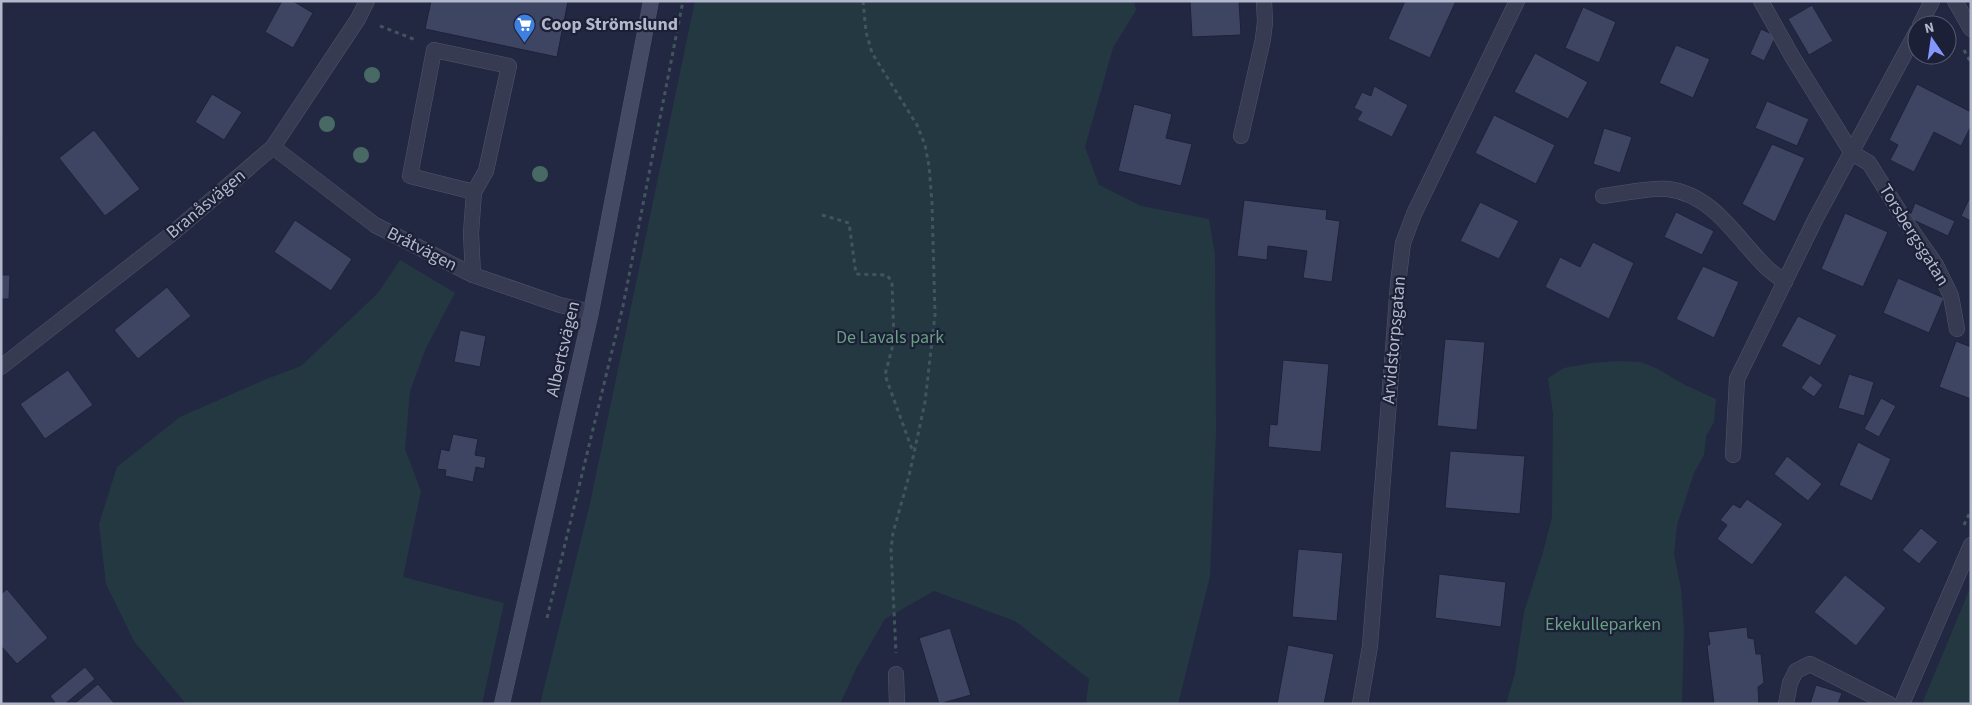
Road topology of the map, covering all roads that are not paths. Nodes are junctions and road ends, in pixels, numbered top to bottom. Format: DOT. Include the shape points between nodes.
graph roads {
  1 [pos="367,1"];
  2 [pos="651,1"];
  3 [pos="1264,1"];
  4 [pos="1517,1"];
  5 [pos="1761,1"];
  6 [pos="1932,1"];
  7 [pos="1955,1"];
  8 [pos="1925,15"];
  9 [pos="1971,29"];
  10 [pos="1907,50"];
  11 [pos="1241,136"];
  12 [pos="273,148"];
  13 [pos="1852,153"];
  14 [pos="474,192"];
  15 [pos="1603,196"];
  16 [pos="472,275"];
  17 [pos="1785,282"];
  18 [pos="591,312"];
  19 [pos="1957,329"];
  20 [pos="1,367"];
  21 [pos="1733,455"];
  22 [pos="1971,546"];
  23 [pos="896,674"];
  24 [pos="502,704"];
  25 [pos="897,704"];
  26 [pos="1360,704"];
  27 [pos="1786,704"];
  28 [pos="1889,704"];
  29 [pos="1902,704"];
  1 -- 12 [label="street, Branåsvägen"];
  2 -- 18 [label="street, Albertsvägen"];
  3 -- 11 [label="street" via="1264,39"];
  4 -- 26 [label="street, Arvidstorpsgatan" via="1414,214 1404,243 1398,284 1370,646"];
  5 -- 13 [label="street, Torsbergsgatan"];
  6 -- 8 [label="street"];
  7 -- 9 [label="street"];
  10 -- 13 [label="street"];
  12 -- 16 [label="street, Bråtvägen" via="375,225"];
  12 -- 20 [label="street, Branåsvägen" via="174,232"];
  13 -- 17 [label="street"];
  13 -- 19 [label="street, Torsbergsgatan" via="1869,163 1936,265 1951,296"];
  14 -- 14 [label="street" via="410,176 434,50 509,66 486,171"];
  14 -- 16 [label="street"];
  15 -- 17 [label="street" via="1666,189 1688,193 1716,212 1767,268"];
  16 -- 18 [label="street, Bråtvägen" via="560,305"];
  17 -- 21 [label="street" via="1737,379"];
  18 -- 24 [label="street, Albertsvägen"];
  22 -- 29 [label="street"];
  23 -- 25 [label="street"];
  27 -- 28 [label="street" via="1796,671 1810,664"];
}
